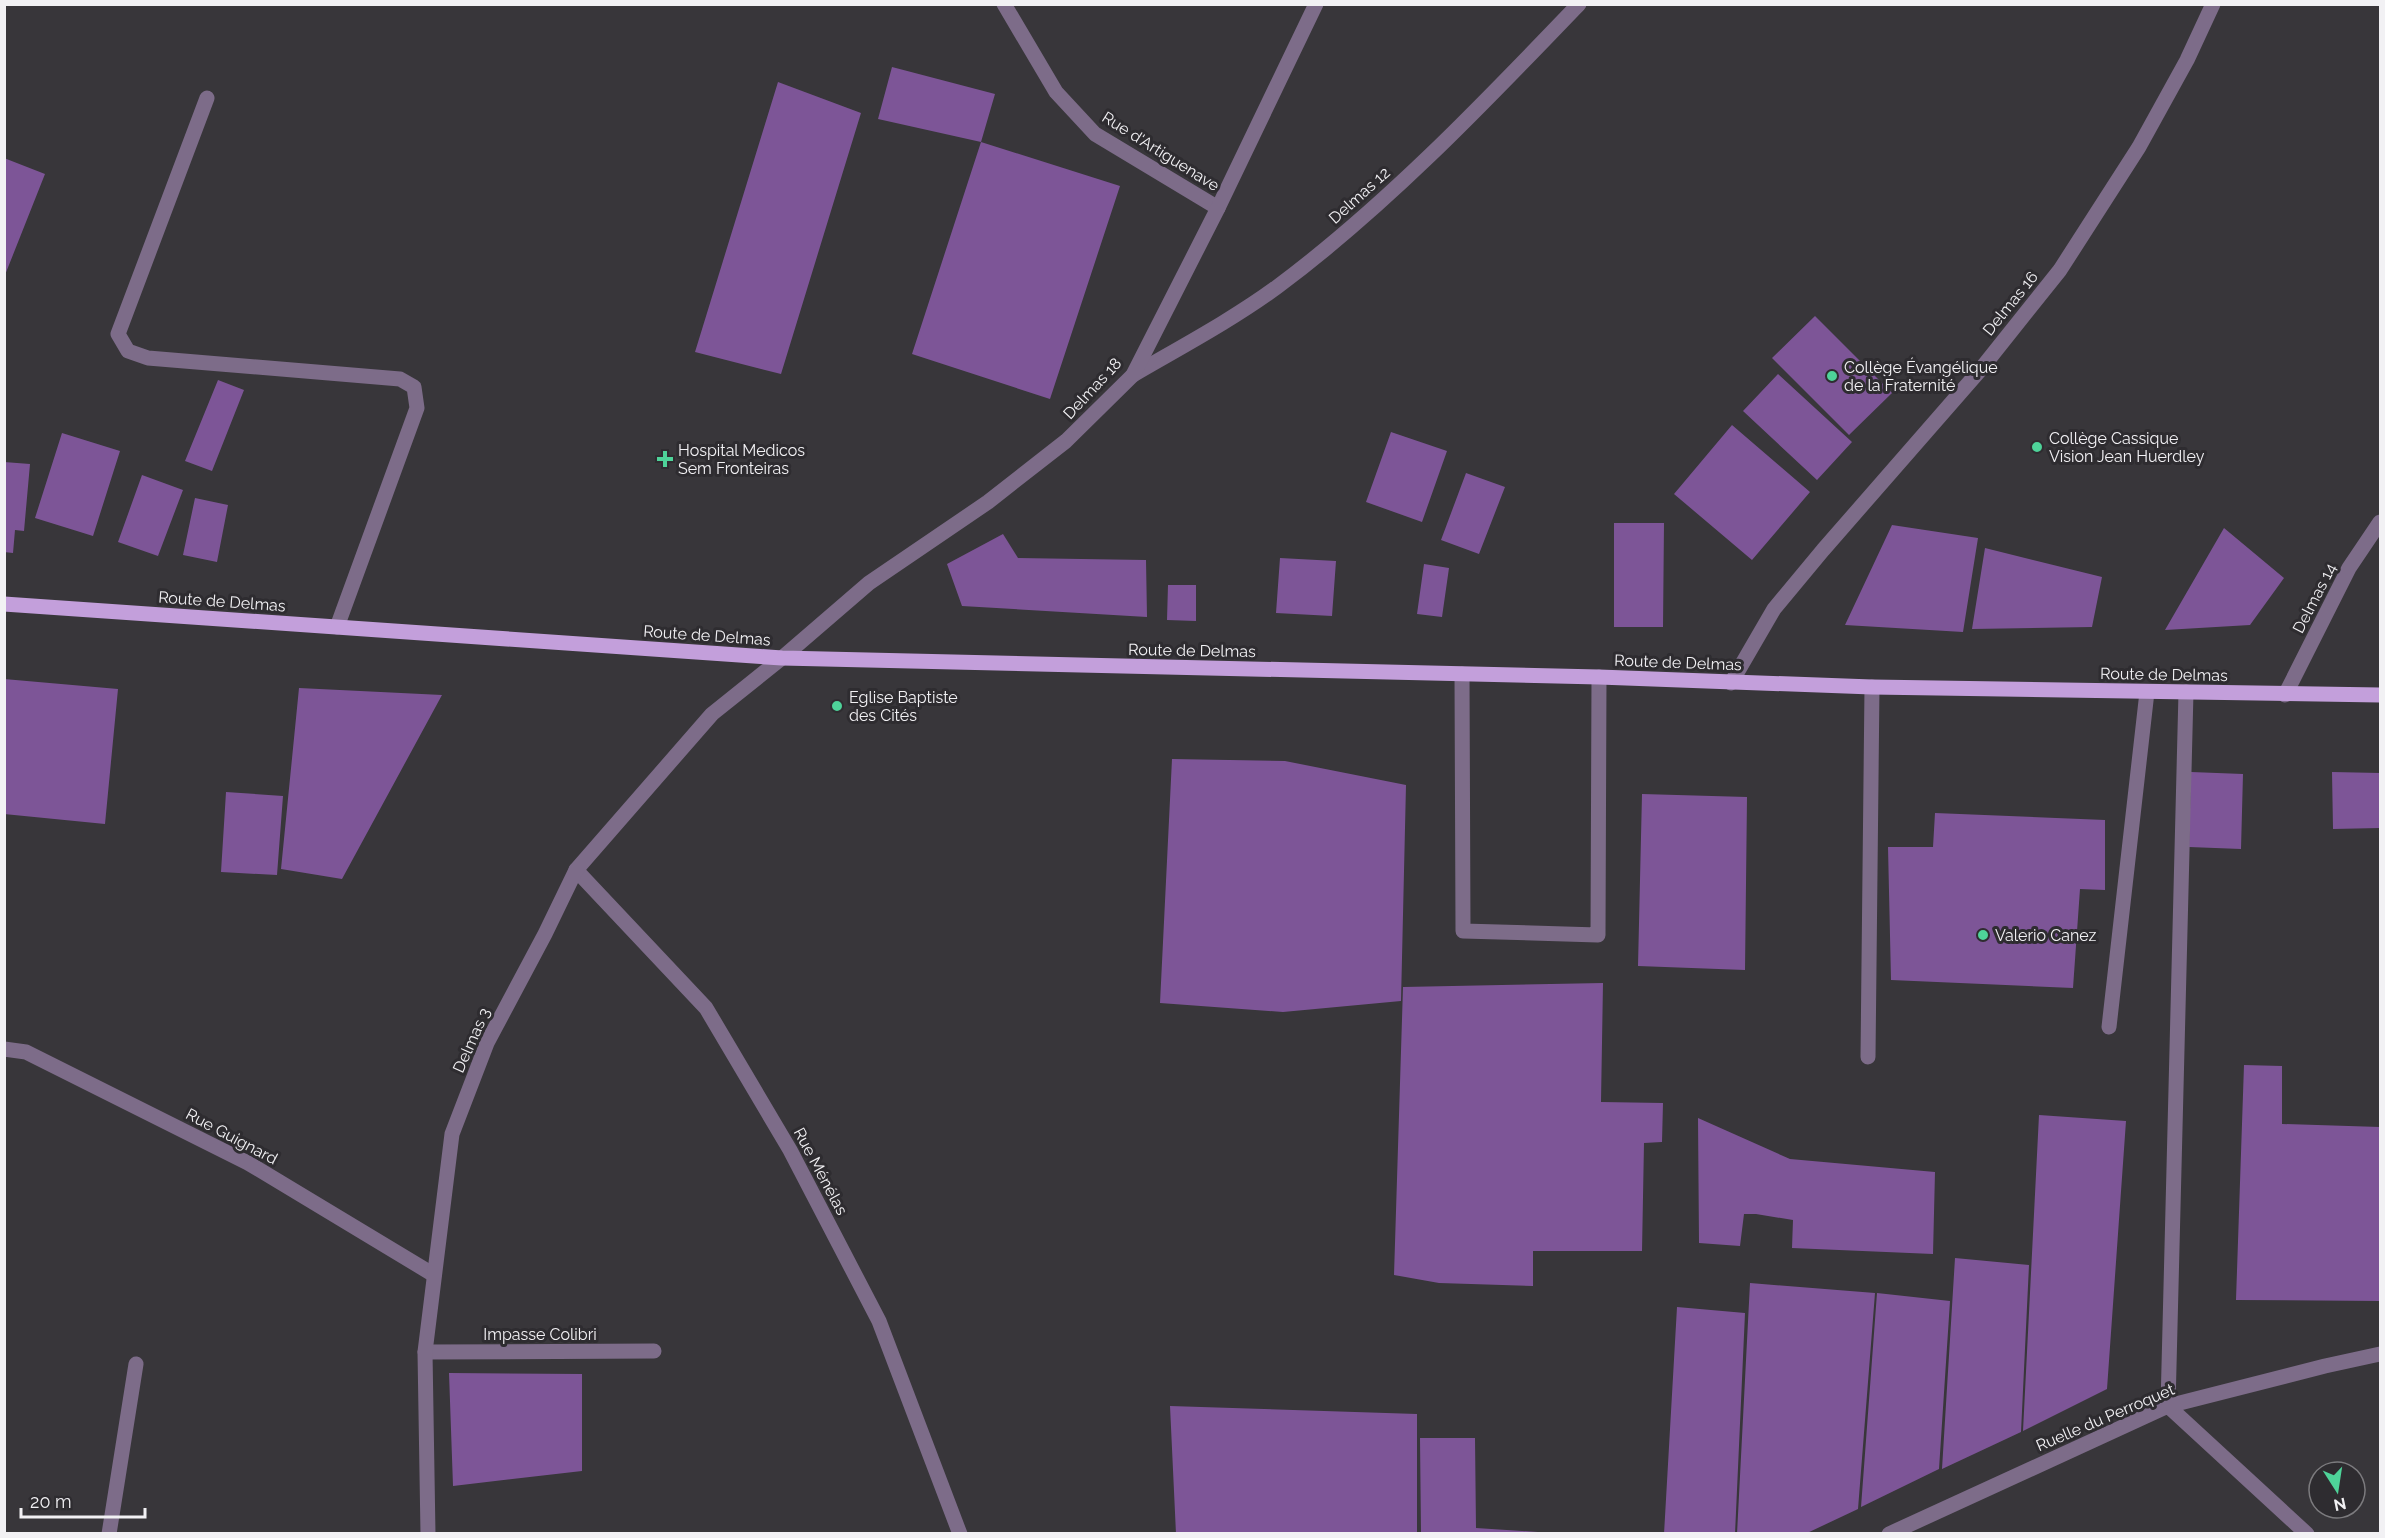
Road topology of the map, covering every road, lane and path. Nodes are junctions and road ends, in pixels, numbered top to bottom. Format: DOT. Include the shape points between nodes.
graph roads {
  1 [pos="1004,4"];
  2 [pos="1316,4"];
  3 [pos="1579,4"];
  4 [pos="2213,4"];
  5 [pos="207,98"];
  6 [pos="1218,208"];
  7 [pos="1133,375"];
  8 [pos="2380,522"];
  9 [pos="4,604"];
  10 [pos="337,627"];
  11 [pos="782,658"];
  12 [pos="1462,674"];
  13 [pos="1599,677"];
  14 [pos="1731,683"];
  15 [pos="1872,687"];
  16 [pos="2147,692"];
  17 [pos="2186,692"];
  18 [pos="2285,695"];
  19 [pos="2380,695"];
  20 [pos="576,870"];
  21 [pos="2109,1027"];
  22 [pos="4,1049"];
  23 [pos="1868,1057"];
  24 [pos="434,1275"];
  25 [pos="654,1351"];
  26 [pos="425,1352"];
  27 [pos="2380,1354"];
  28 [pos="136,1364"];
  29 [pos="2168,1406"];
  30 [pos="109,1533"];
  31 [pos="428,1533"];
  32 [pos="960,1533"];
  33 [pos="1889,1533"];
  34 [pos="2307,1533"];
  1 -- 6 [label="street, Rue d'Artiguenave" via="1056,92 1095,134"];
  2 -- 6 [label="street, Delmas 18"];
  3 -- 7 [label="street, Delmas 12" via="1365,216 1276,288"];
  4 -- 14 [label="street, Delmas 16" via="2139,147 2060,270 1981,369 1774,609"];
  5 -- 10 [label="street" via="118,334 128,351 148,358 400,379 414,387 417,408"];
  6 -- 7 [label="street, Delmas 18"];
  7 -- 11 [label="street, Delmas 18" via="1066,441 988,502 869,583"];
  8 -- 18 [label="street, Delmas 14" via="2349,568"];
  9 -- 10 [label="main road, Route de Delmas"];
  10 -- 11 [label="main road, Route de Delmas"];
  11 -- 12 [label="main road, Route de Delmas"];
  11 -- 20 [label="street, Delmas 3" via="712,714"];
  12 -- 13 [label="main road, Route de Delmas"];
  12 -- 13 [label="street" via="1463,931 1598,935"];
  13 -- 14 [label="main road, Route de Delmas"];
  14 -- 15 [label="main road, Route de Delmas"];
  15 -- 16 [label="main road, Route de Delmas"];
  15 -- 23 [label="street"];
  16 -- 17 [label="main road, Route de Delmas"];
  16 -- 21 [label="street"];
  17 -- 18 [label="main road, Route de Delmas"];
  17 -- 29 [label="street"];
  18 -- 19 [label="main road, Route de Delmas"];
  20 -- 24 [label="street, Delmas 3" via="487,1043 452,1134"];
  20 -- 32 [label="street, Rue Ménélas" via="706,1008 790,1150 879,1321"];
  22 -- 24 [label="street, Rue Guignard" via="26,1052 248,1163"];
  24 -- 26 [label="street, Delmas 3"];
  25 -- 26 [label="street, Impasse Colibri"];
  26 -- 31 [label="street, Delmas 3"];
  27 -- 29 [label="street, Ruelle du Perroquet"];
  28 -- 30 [label="street"];
  29 -- 33 [label="street, Ruelle du Perroquet"];
  29 -- 34 [label="street"];
}
